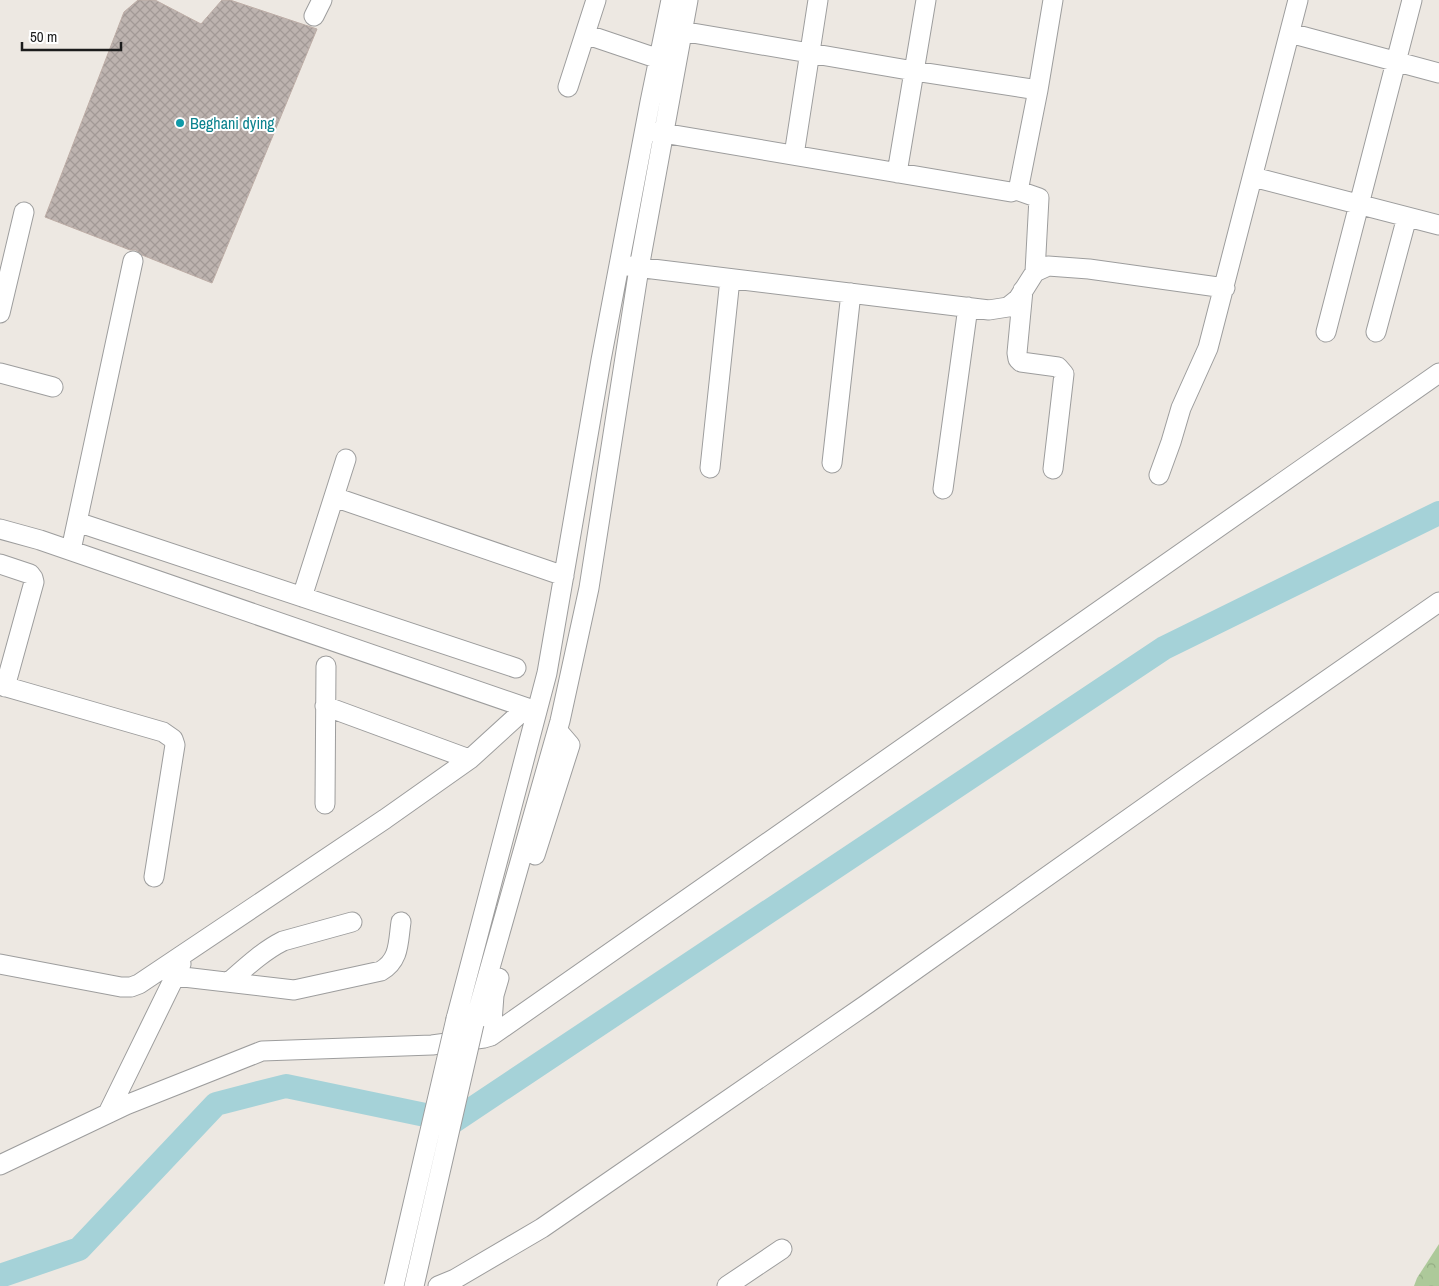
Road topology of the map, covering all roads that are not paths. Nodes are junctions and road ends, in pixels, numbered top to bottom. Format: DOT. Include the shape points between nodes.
graph roads {
  1 [pos="596,0"];
  2 [pos="671,0"];
  3 [pos="688,0"];
  4 [pos="818,0"];
  5 [pos="926,0"];
  6 [pos="1052,0"];
  7 [pos="1298,0"];
  8 [pos="1412,0"];
  9 [pos="681,31"];
  10 [pos="1290,33"];
  11 [pos="585,34"];
  12 [pos="809,53"];
  13 [pos="659,59"];
  14 [pos="1396,61"];
  15 [pos="914,71"];
  16 [pos="1439,73"];
  17 [pos="568,87"];
  18 [pos="1038,90"];
  19 [pos="654,132"];
  20 [pos="794,156"];
  21 [pos="897,173"];
  22 [pos="1253,177"];
  23 [pos="1016,190"];
  24 [pos="1359,206"];
  25 [pos="24,212"];
  26 [pos="1407,217"];
  27 [pos="1439,225"];
  28 [pos="133,261"];
  29 [pos="619,264"];
  30 [pos="639,268"];
  31 [pos="1035,272"];
  32 [pos="730,278"];
  33 [pos="1225,288"];
  34 [pos="1023,290"];
  35 [pos="851,293"];
  36 [pos="968,307"];
  37 [pos="0,313"];
  38 [pos="1326,332"];
  39 [pos="1376,332"];
  40 [pos="0,373"];
  41 [pos="1439,373"];
  42 [pos="52,387"];
  43 [pos="346,459"];
  44 [pos="832,463"];
  45 [pos="710,468"];
  46 [pos="1053,469"];
  47 [pos="1159,475"];
  48 [pos="943,489"];
  49 [pos="334,497"];
  50 [pos="77,522"];
  51 [pos="0,529"];
  52 [pos="70,550"];
  53 [pos="0,564"];
  54 [pos="564,576"];
  55 [pos="302,596"];
  56 [pos="1439,602"];
  57 [pos="326,666"];
  58 [pos="516,668"];
  59 [pos="2,686"];
  60 [pos="325,706"];
  61 [pos="532,710"];
  62 [pos="559,726"];
  63 [pos="469,759"];
  64 [pos="324,804"];
  65 [pos="154,877"];
  66 [pos="352,922"];
  67 [pos="401,922"];
  68 [pos="186,952"];
  69 [pos="0,964"];
  70 [pos="175,976"];
  71 [pos="230,982"];
  72 [pos="465,1022"];
  73 [pos="491,1036"];
  74 [pos="108,1113"];
  75 [pos="0,1165"];
  76 [pos="782,1249"];
  77 [pos="394,1286"];
  78 [pos="414,1286"];
  79 [pos="438,1286"];
  80 [pos="727,1286"];
  1 -- 11 [label="street"];
  2 -- 13 [label="street"];
  3 -- 9 [label="street"];
  4 -- 12 [label="street"];
  5 -- 15 [label="street"];
  6 -- 18 [label="street"];
  7 -- 10 [label="street"];
  8 -- 14 [label="street"];
  9 -- 12 [label="street"];
  9 -- 19 [label="street"];
  10 -- 14 [label="street"];
  10 -- 22 [label="street"];
  11 -- 13 [label="street"];
  11 -- 17 [label="street"];
  12 -- 15 [label="street"];
  12 -- 20 [label="street"];
  13 -- 19 [label="street"];
  14 -- 16 [label="street"];
  14 -- 24 [label="street"];
  15 -- 18 [label="street"];
  15 -- 21 [label="street"];
  18 -- 23 [label="street"];
  19 -- 20 [label="street"];
  19 -- 29 [label="street"];
  19 -- 30 [label="street"];
  20 -- 21 [label="street"];
  21 -- 23 [label="street" via="1011,192"];
  22 -- 24 [label="street"];
  22 -- 33 [label="street"];
  23 -- 31 [label="street" via="1039,198"];
  24 -- 26 [label="street"];
  24 -- 38 [label="street"];
  25 -- 37 [label="street"];
  26 -- 27 [label="street"];
  26 -- 39 [label="street"];
  28 -- 50 [label="street"];
  29 -- 30 [label="street"];
  29 -- 54 [label="street"];
  30 -- 32 [label="street"];
  30 -- 62 [label="street" via="589,588"];
  31 -- 33 [label="street" via="1048,266 1089,269"];
  31 -- 34 [label="street"];
  32 -- 35 [label="street"];
  32 -- 45 [label="street"];
  33 -- 47 [label="street" via="1208,348 1181,408"];
  34 -- 36 [label="street" via="1008,307 989,310"];
  34 -- 46 [label="street" via="1018,359 1058,368 1064,374"];
  35 -- 36 [label="street"];
  35 -- 44 [label="street"];
  36 -- 48 [label="street"];
  40 -- 42 [label="street"];
  41 -- 73 [label="street"];
  43 -- 49 [label="street"];
  49 -- 54 [label="street"];
  49 -- 55 [label="street"];
  50 -- 52 [label="street"];
  50 -- 55 [label="street"];
  51 -- 52 [label="street"];
  52 -- 61 [label="street"];
  53 -- 59 [label="street" via="30,574 34,582"];
  54 -- 61 [label="street" via="547,673"];
  55 -- 58 [label="street"];
  56 -- 79 [label="street" via="542,1228"];
  57 -- 60 [label="street"];
  59 -- 65 [label="street" via="163,732 173,739"];
  60 -- 63 [label="street"];
  60 -- 64 [label="street"];
  61 -- 62 [label="street"];
  61 -- 63 [label="street"];
  61 -- 72 [label="street"];
  62 -- 72 [label="street"];
  62 -- 73 [label="street" via="570,745 494,994"];
  63 -- 68 [label="street"];
  66 -- 71 [label="street" via="283,941 264,952"];
  67 -- 71 [label="street" via="395,958 381,971 294,990"];
  68 -- 69 [label="street" via="139,984 126,987"];
  68 -- 70 [label="street"];
  70 -- 71 [label="street"];
  70 -- 74 [label="street"];
  72 -- 77 [label="street, bridge"];
  72 -- 78 [label="street, bridge"];
  73 -- 74 [label="street" via="432,1045 262,1050"];
  74 -- 75 [label="street"];
  76 -- 80 [label="street"];
}
